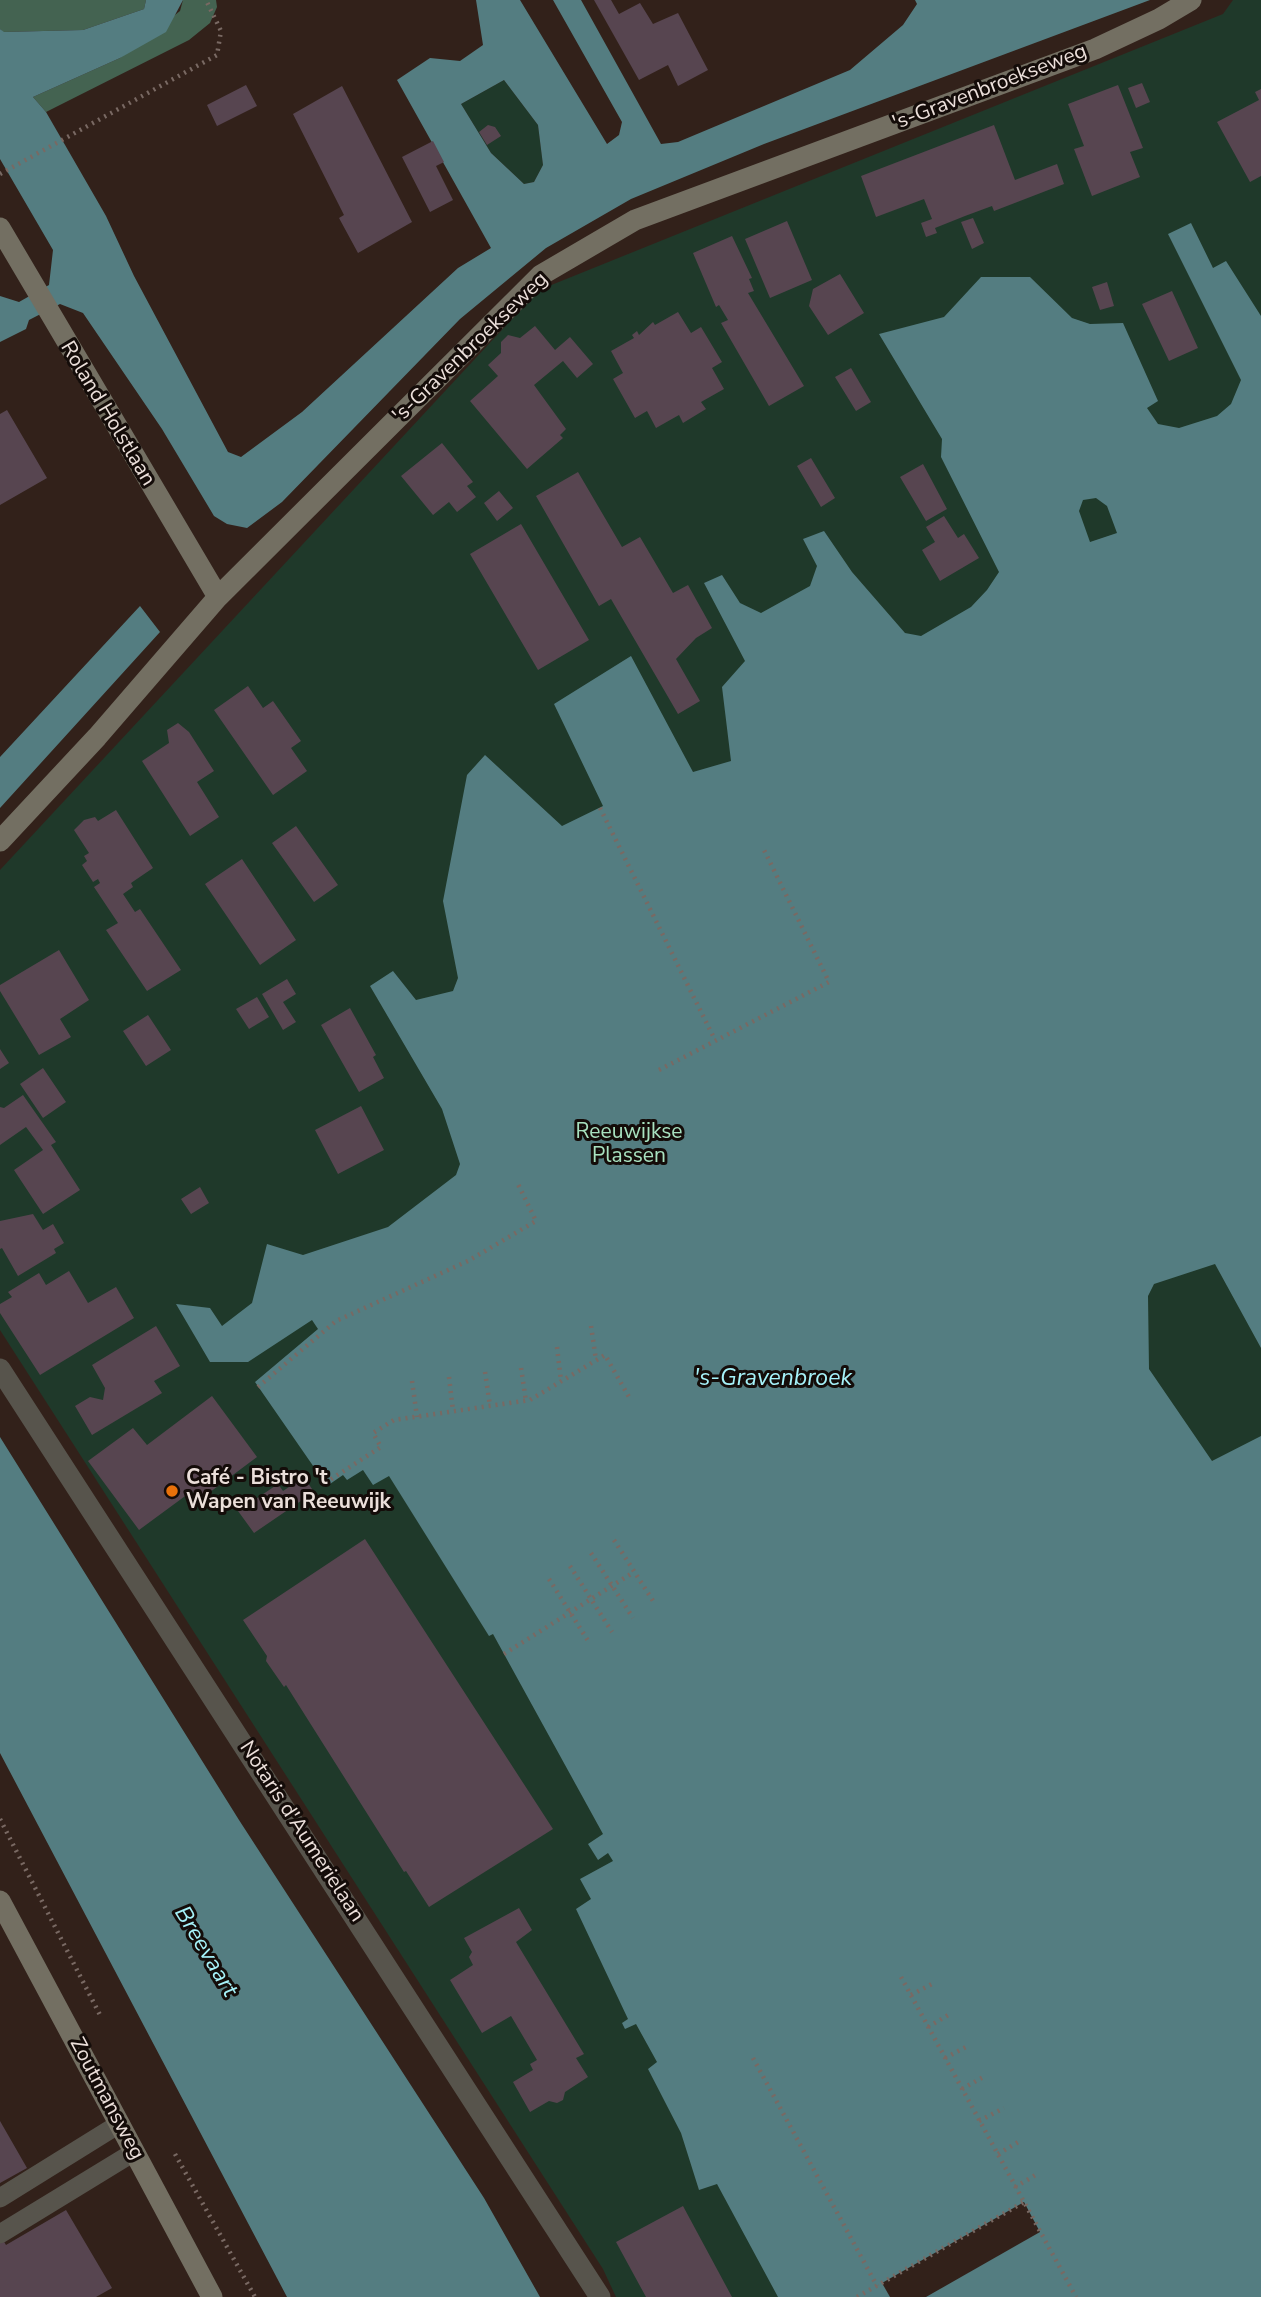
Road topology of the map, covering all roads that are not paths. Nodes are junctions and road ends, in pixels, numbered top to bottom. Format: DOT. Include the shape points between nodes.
graph roads {
  1 [pos="1191,0"];
  2 [pos="0,229"];
  3 [pos="218,597"];
  4 [pos="0,841"];
  5 [pos="0,1369"];
  6 [pos="0,1901"];
  7 [pos="119,2124"];
  8 [pos="134,2152"];
  9 [pos="0,2199"];
  10 [pos="0,2234"];
  11 [pos="212,2297"];
  12 [pos="600,2297"];
  1 -- 3 [label="street, 's-Gravenbroekseweg" via="1095,49 635,220 541,275"];
  2 -- 3 [label="street, Roland Holstlaan"];
  3 -- 4 [label="street, 's-Gravenbroekseweg"];
  5 -- 12 [label="street, Notaris d'Aumerielaan"];
  6 -- 7 [label="street, Zoutmansweg"];
  7 -- 8 [label="street, Zoutmansweg"];
  7 -- 9 [label="lane"];
  8 -- 10 [label="lane"];
  8 -- 11 [label="street, Zoutmansweg"];
}
